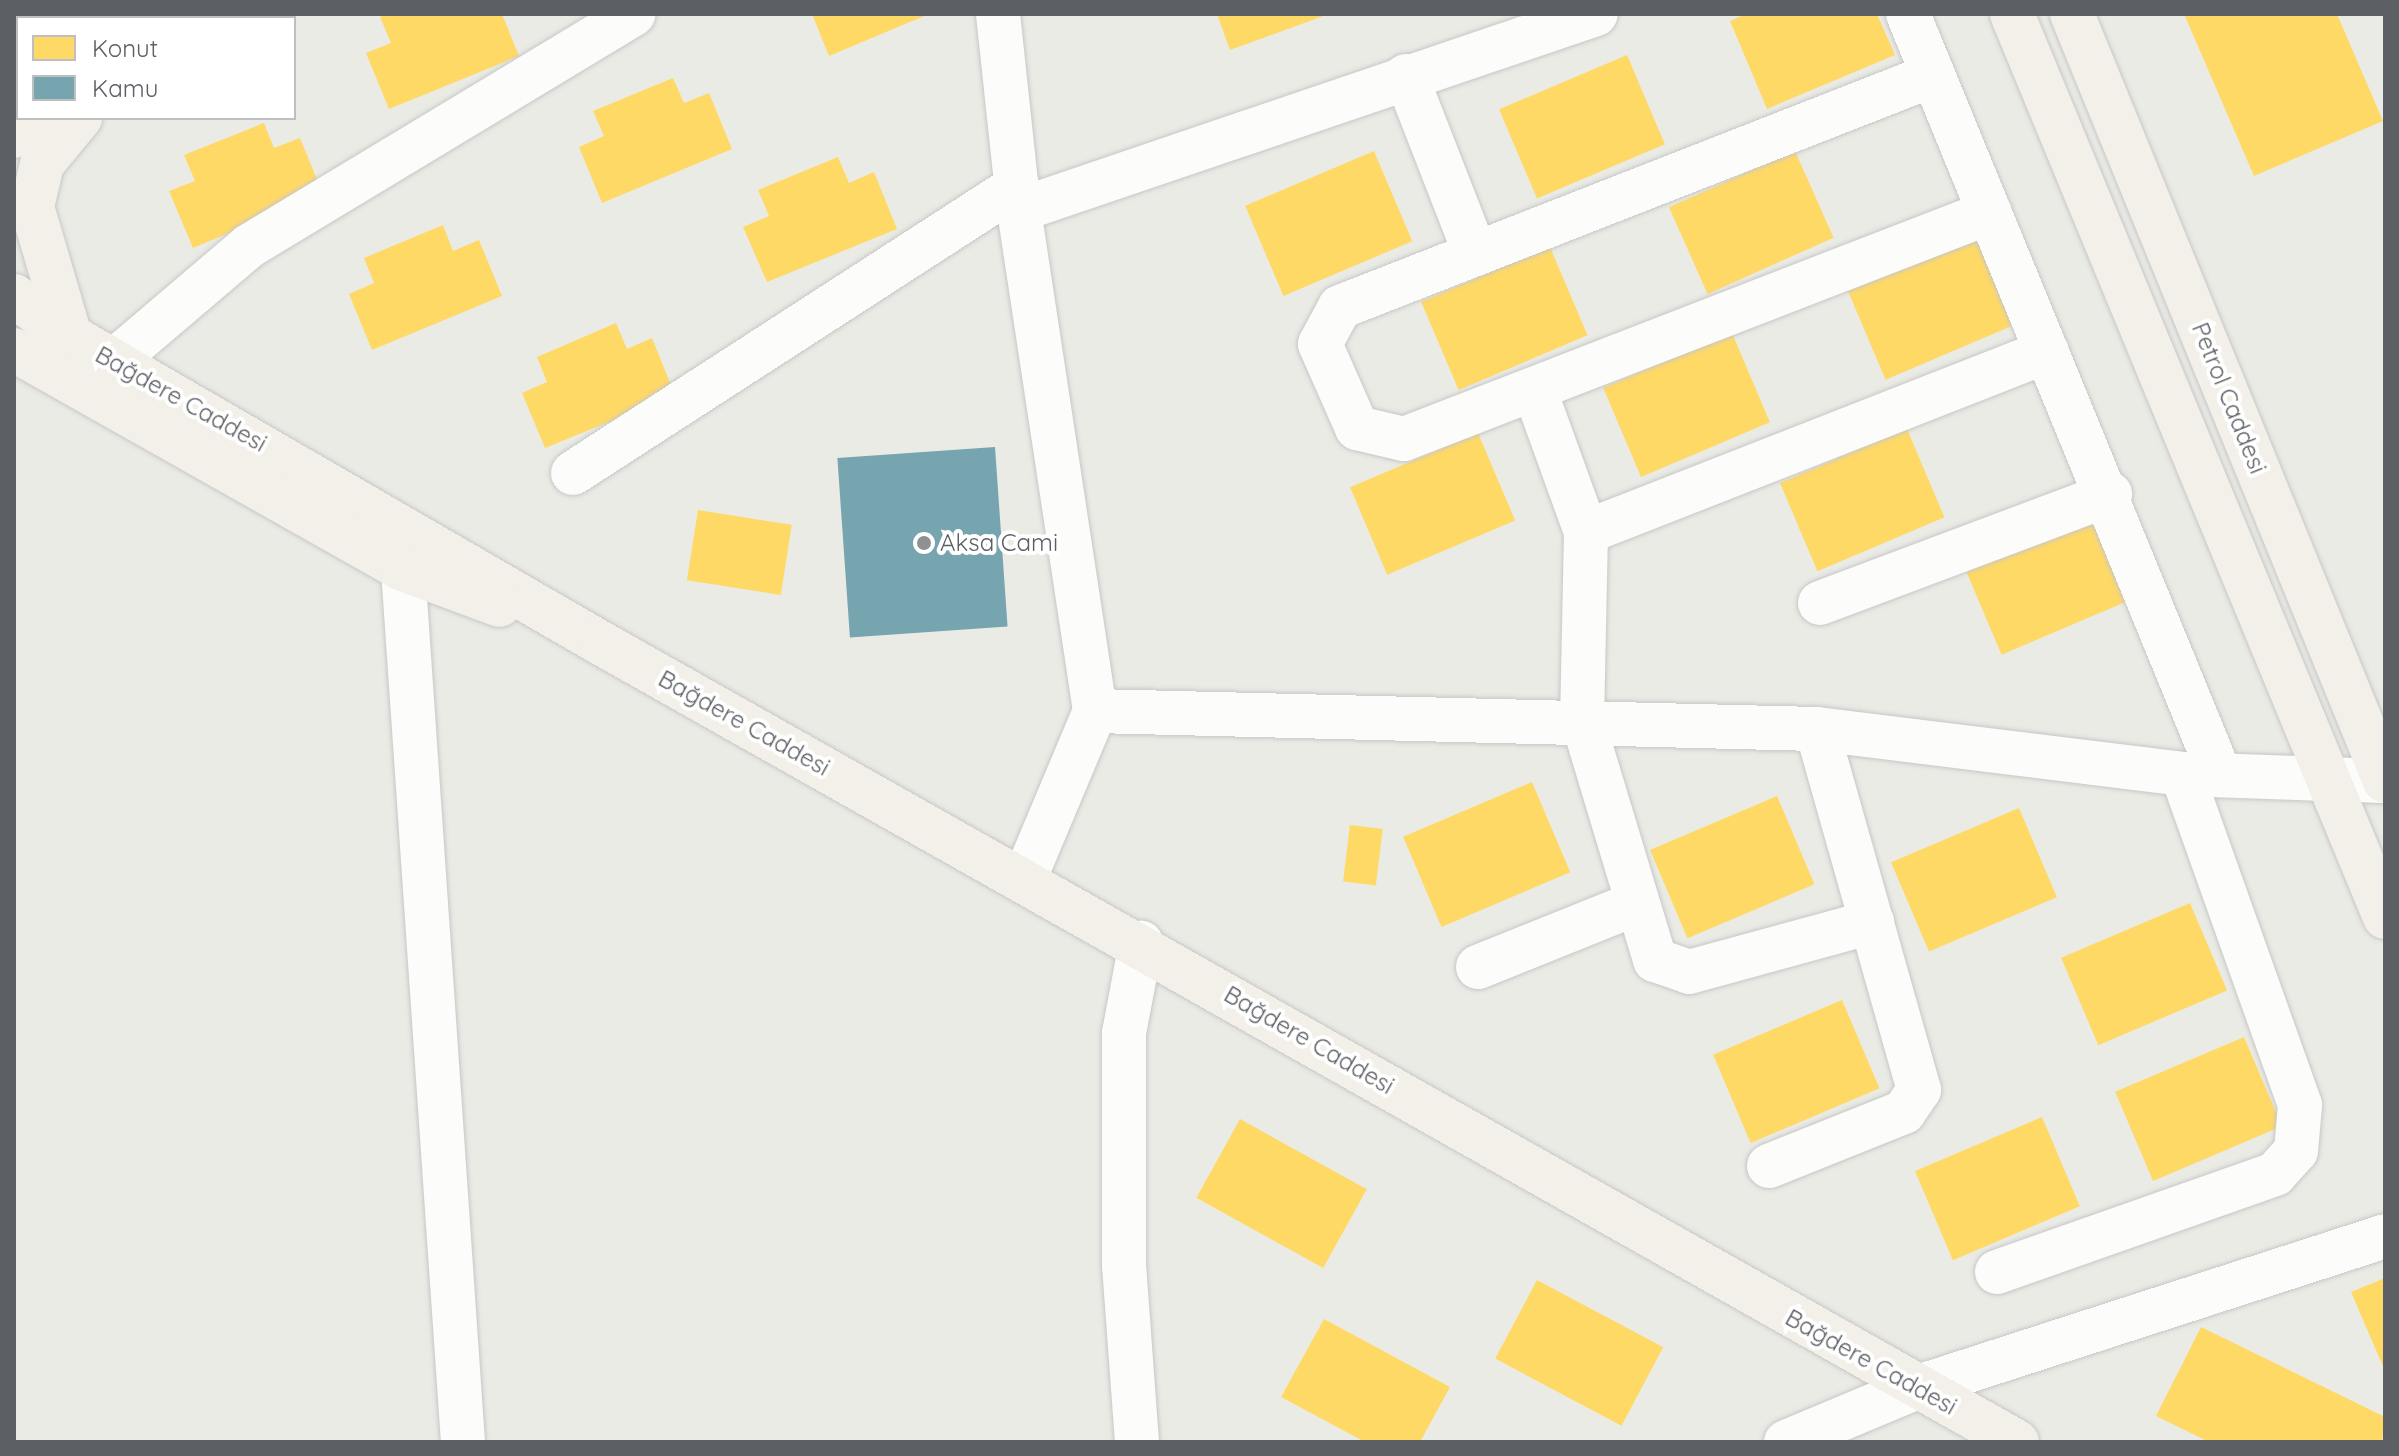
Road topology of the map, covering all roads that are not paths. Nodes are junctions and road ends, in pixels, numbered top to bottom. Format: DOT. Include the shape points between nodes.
graph roads {
  1 [pos="633,14"];
  2 [pos="998,14"];
  3 [pos="1596,14"];
  4 [pos="1908,14"];
  5 [pos="2012,14"];
  6 [pos="2072,14"];
  7 [pos="1933,75"];
  8 [pos="1406,76"];
  9 [pos="40,120"];
  10 [pos="78,120"];
  11 [pos="14,136"];
  12 [pos="1018,198"];
  13 [pos="1990,212"];
  14 [pos="1475,253"];
  15 [pos="14,296"];
  16 [pos="70,336"];
  17 [pos="14,350"];
  18 [pos="2047,351"];
  19 [pos="114,361"];
  20 [pos="1535,391"];
  21 [pos="573,473"];
  22 [pos="2110,494"];
  23 [pos="1586,532"];
  24 [pos="407,549"];
  25 [pos="1820,603"];
  26 [pos="1095,711"];
  27 [pos="1582,718"];
  28 [pos="1817,729"];
  29 [pos="2201,775"];
  30 [pos="2328,779"];
  31 [pos="2385,781"];
  32 [pos="1024,880"];
  33 [pos="1635,904"];
  34 [pos="2385,917"];
  35 [pos="1872,922"];
  36 [pos="1141,943"];
  37 [pos="1478,967"];
  38 [pos="1769,1166"];
  39 [pos="2385,1236"];
  40 [pos="1997,1272"];
  41 [pos="1915,1388"];
  42 [pos="463,1442"];
  43 [pos="1137,1442"];
  44 [pos="1786,1442"];
  45 [pos="2017,1442"];
  1 -- 19 [label="street" via="249,246"];
  2 -- 12 [label="street"];
  3 -- 8 [label="street"];
  4 -- 7 [label="street"];
  5 -- 30 [label="main road"];
  6 -- 31 [label="main road, Petrol Caddesi"];
  7 -- 13 [label="street"];
  7 -- 14 [label="street"];
  8 -- 12 [label="street"];
  8 -- 14 [label="street"];
  9 -- 11 [label="main road"];
  10 -- 16 [label="main road" via="42,164 32,207"];
  12 -- 21 [label="street"];
  12 -- 26 [label="street"];
  13 -- 18 [label="street"];
  13 -- 20 [label="street"];
  14 -- 20 [label="street" via="1340,307 1321,336 1326,358 1357,428 1384,439 1404,439"];
  15 -- 16 [label="main road, Bağdere Caddesi"];
  16 -- 19 [label="main road, Bağdere Caddesi"];
  17 -- 24 [label="main road, Bağdere Caddesi"];
  18 -- 22 [label="street"];
  18 -- 23 [label="street"];
  19 -- 24 [label="main road, Bağdere Caddesi"];
  20 -- 23 [label="street"];
  22 -- 25 [label="street"];
  22 -- 29 [label="street"];
  23 -- 27 [label="street"];
  24 -- 32 [label="main road, Bağdere Caddesi" via="599,642"];
  24 -- 42 [label="street"];
  26 -- 27 [label="street"];
  26 -- 32 [label="street"];
  27 -- 28 [label="street"];
  27 -- 33 [label="street"];
  28 -- 29 [label="street"];
  28 -- 35 [label="street"];
  29 -- 30 [label="street"];
  29 -- 40 [label="street" via="2300,1105 2296,1151 2275,1174"];
  30 -- 31 [label="street"];
  30 -- 34 [label="main road"];
  32 -- 36 [label="main road, Bağdere Caddesi"];
  33 -- 35 [label="street" via="1655,960 1680,972"];
  33 -- 37 [label="street"];
  35 -- 38 [label="street" via="1919,1082 1916,1099 1904,1112"];
  36 -- 41 [label="main road, Bağdere Caddesi"];
  36 -- 43 [label="street" via="1124,1033 1124,1266"];
  39 -- 41 [label="street"];
  41 -- 44 [label="street"];
  41 -- 45 [label="main road, Bağdere Caddesi"];
}
